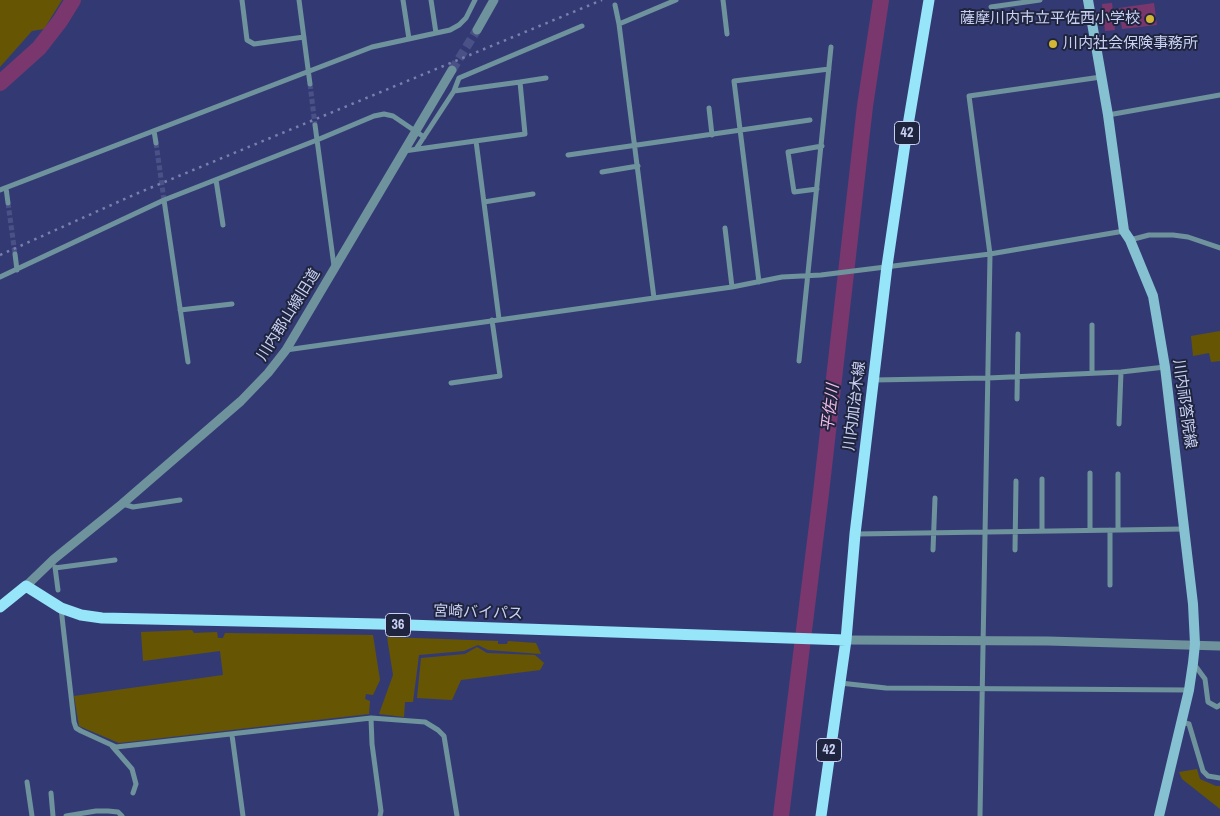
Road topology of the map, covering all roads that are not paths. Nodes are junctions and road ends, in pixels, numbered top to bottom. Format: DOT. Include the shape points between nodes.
graph roads {
  1 [pos="242,0"];
  2 [pos="299,0"];
  3 [pos="403,0"];
  4 [pos="431,0"];
  5 [pos="475,0"];
  6 [pos="494,0"];
  7 [pos="676,0"];
  8 [pos="723,0"];
  9 [pos="929,0"];
  10 [pos="1040,0"];
  11 [pos="1088,0"];
  12 [pos="615,5"];
  13 [pos="991,7"];
  14 [pos="619,24"];
  15 [pos="582,26"];
  16 [pos="477,30"];
  17 [pos="436,33"];
  18 [pos="727,34"];
  19 [pos="304,37"];
  20 [pos="408,39"];
  21 [pos="831,47"];
  22 [pos="830,69"];
  23 [pos="452,70"];
  24 [pos="309,71"];
  25 [pos="546,78"];
  26 [pos="1101,78"];
  27 [pos="520,82"];
  28 [pos="310,84"];
  29 [pos="454,92"];
  30 [pos="1220,95"];
  31 [pos="709,108"];
  32 [pos="1108,115"];
  33 [pos="810,120"];
  34 [pos="315,125"];
  35 [pos="154,130"];
  36 [pos="740,130"];
  37 [pos="415,132"];
  38 [pos="712,134"];
  39 [pos="424,137"];
  40 [pos="317,140"];
  41 [pos="476,141"];
  42 [pos="156,143"];
  43 [pos="635,146"];
  44 [pos="822,146"];
  45 [pos="416,150"];
  46 [pos="403,151"];
  47 [pos="568,154"];
  48 [pos="638,166"];
  49 [pos="602,172"];
  50 [pos="216,180"];
  51 [pos="3,189"];
  52 [pos="817,189"];
  53 [pos="533,194"];
  54 [pos="164,200"];
  55 [pos="484,202"];
  56 [pos="8,203"];
  57 [pos="223,225"];
  58 [pos="725,228"];
  59 [pos="1128,235"];
  60 [pos="1220,248"];
  61 [pos="15,254"];
  62 [pos="990,254"];
  63 [pos="887,266"];
  64 [pos="334,269"];
  65 [pos="17,270"];
  66 [pos="808,276"];
  67 [pos="0,277"];
  68 [pos="759,282"];
  69 [pos="732,287"];
  70 [pos="654,298"];
  71 [pos="232,304"];
  72 [pos="180,310"];
  73 [pos="499,319"];
  74 [pos="492,320"];
  75 [pos="1092,325"];
  76 [pos="1018,334"];
  77 [pos="286,350"];
  78 [pos="799,361"];
  79 [pos="188,362"];
  80 [pos="1165,367"];
  81 [pos="1121,372"];
  82 [pos="1092,374"];
  83 [pos="1017,377"];
  84 [pos="988,378"];
  85 [pos="873,380"];
  86 [pos="451,383"];
  87 [pos="1017,399"];
  88 [pos="1119,424"];
  89 [pos="1090,473"];
  90 [pos="1118,474"];
  91 [pos="1042,479"];
  92 [pos="1016,481"];
  93 [pos="934,498"];
  94 [pos="180,500"];
  95 [pos="122,504"];
  96 [pos="1184,529"];
  97 [pos="1090,530"];
  98 [pos="1110,530"];
  99 [pos="1118,530"];
  100 [pos="1015,531"];
  101 [pos="1042,531"];
  102 [pos="985,532"];
  103 [pos="934,533"];
  104 [pos="856,534"];
  105 [pos="933,550"];
  106 [pos="1015,550"];
  107 [pos="115,560"];
  108 [pos="54,564"];
  109 [pos="1110,585"];
  110 [pos="26,586"];
  111 [pos="58,590"];
  112 [pos="0,607"];
  113 [pos="61,608"];
  114 [pos="846,640"];
  115 [pos="983,641"];
  116 [pos="1195,644"];
  117 [pos="1220,646"];
  118 [pos="1194,663"];
  119 [pos="840,683"];
  120 [pos="982,688"];
  121 [pos="1189,690"];
  122 [pos="1220,705"];
  123 [pos="371,718"];
  124 [pos="1182,722"];
  125 [pos="232,735"];
  126 [pos="112,746"];
  127 [pos="1220,778"];
  128 [pos="27,782"];
  129 [pos="51,793"];
  130 [pos="133,793"];
  131 [pos="32,816"];
  132 [pos="54,816"];
  133 [pos="66,816"];
  134 [pos="122,816"];
  135 [pos="243,816"];
  136 [pos="380,816"];
  137 [pos="457,816"];
  138 [pos="821,816"];
  139 [pos="980,816"];
  140 [pos="1159,816"];
  1 -- 19 [label="street" via="247,40 254,44"];
  2 -- 19 [label="street"];
  3 -- 20 [label="street"];
  4 -- 17 [label="street"];
  5 -- 17 [label="street" via="459,25"];
  6 -- 16 [label="street"];
  7 -- 14 [label="street"];
  8 -- 18 [label="street"];
  9 -- 63 [label="main road, 川内加治木線 / 42"];
  10 -- 13 [label="street"];
  11 -- 26 [label="main road, 川内祁答院線"];
  12 -- 14 [label="street"];
  14 -- 43 [label="street"];
  15 -- 29 [label="street" via="459,78"];
  17 -- 20 [label="street"];
  19 -- 24 [label="street"];
  20 -- 24 [label="street" via="372,47"];
  21 -- 22 [label="street"];
  22 -- 36 [label="street" via="734,81"];
  22 -- 44 [label="street"];
  23 -- 37 [label="street, 川内郡山線旧道"];
  24 -- 28 [label="street"];
  24 -- 35 [label="street"];
  25 -- 27 [label="street"];
  26 -- 32 [label="main road, 川内祁答院線"];
  26 -- 62 [label="street" via="969,96"];
  27 -- 29 [label="street"];
  27 -- 41 [label="street" via="525,134"];
  29 -- 39 [label="street"];
  30 -- 32 [label="street"];
  31 -- 38 [label="street"];
  32 -- 59 [label="main road, 川内祁答院線"];
  33 -- 36 [label="street"];
  34 -- 40 [label="street"];
  35 -- 42 [label="street"];
  35 -- 51 [label="street"];
  36 -- 38 [label="street"];
  36 -- 68 [label="street"];
  37 -- 39 [label="street"];
  37 -- 40 [label="street" via="384,114"];
  37 -- 46 [label="street, 川内郡山線旧道"];
  38 -- 43 [label="street"];
  39 -- 45 [label="street"];
  40 -- 50 [label="street"];
  40 -- 64 [label="street"];
  41 -- 45 [label="street"];
  41 -- 55 [label="street"];
  43 -- 47 [label="street"];
  43 -- 48 [label="street"];
  44 -- 52 [label="street"];
  44 -- 52 [label="street" via="788,152 794,192"];
  45 -- 46 [label="street"];
  46 -- 64 [label="street, 川内郡山線旧道"];
  48 -- 49 [label="street"];
  48 -- 70 [label="street"];
  50 -- 54 [label="street"];
  50 -- 57 [label="street"];
  51 -- 56 [label="street"];
  52 -- 66 [label="street"];
  53 -- 55 [label="street"];
  54 -- 65 [label="street"];
  54 -- 72 [label="street"];
  55 -- 73 [label="street"];
  58 -- 69 [label="street"];
  59 -- 60 [label="street" via="1188,237"];
  59 -- 62 [label="street"];
  59 -- 80 [label="main road, 川内祁答院線" via="1153,296"];
  61 -- 65 [label="street"];
  62 -- 63 [label="street"];
  62 -- 84 [label="street"];
  63 -- 66 [label="street"];
  63 -- 85 [label="main road, 川内加治木線 / 42"];
  64 -- 77 [label="street, 川内郡山線旧道"];
  65 -- 67 [label="street"];
  66 -- 68 [label="street"];
  66 -- 78 [label="street"];
  68 -- 69 [label="street"];
  69 -- 70 [label="street"];
  70 -- 73 [label="street"];
  71 -- 72 [label="street"];
  72 -- 79 [label="street"];
  73 -- 74 [label="street"];
  74 -- 77 [label="street"];
  74 -- 86 [label="street" via="500,376"];
  75 -- 82 [label="street"];
  76 -- 83 [label="street"];
  77 -- 95 [label="street, 川内郡山線旧道" via="241,402"];
  80 -- 81 [label="street"];
  80 -- 96 [label="main road, 川内祁答院線"];
  81 -- 82 [label="street"];
  81 -- 88 [label="street"];
  82 -- 83 [label="street"];
  83 -- 84 [label="street"];
  83 -- 87 [label="street"];
  84 -- 85 [label="street"];
  84 -- 102 [label="street"];
  85 -- 104 [label="main road, 川内加治木線 / 42"];
  89 -- 97 [label="street"];
  90 -- 99 [label="street"];
  91 -- 101 [label="street"];
  92 -- 100 [label="street"];
  93 -- 103 [label="street"];
  94 -- 95 [label="street" via="133,507"];
  95 -- 108 [label="street, 川内郡山線旧道"];
  96 -- 99 [label="street"];
  96 -- 116 [label="main road, 川内祁答院線"];
  97 -- 98 [label="street"];
  97 -- 101 [label="street"];
  98 -- 99 [label="street"];
  98 -- 109 [label="street"];
  100 -- 101 [label="street"];
  100 -- 102 [label="street"];
  100 -- 106 [label="street"];
  102 -- 103 [label="street"];
  102 -- 115 [label="street"];
  103 -- 104 [label="street"];
  103 -- 105 [label="street"];
  104 -- 114 [label="main road, 川内加治木線 / 42"];
  107 -- 108 [label="street"];
  108 -- 110 [label="street, 川内郡山線旧道"];
  108 -- 111 [label="street"];
  110 -- 112 [label="main road"];
  110 -- 113 [label="main road, 宮崎バイパス / 36"];
  113 -- 114 [label="main road, 宮崎バイパス / 36" via="102,618"];
  113 -- 126 [label="street" via="76,728"];
  114 -- 115 [label="street"];
  114 -- 119 [label="main road, 川内加治木線 / 42"];
  115 -- 116 [label="street"];
  115 -- 120 [label="street"];
  116 -- 117 [label="street"];
  116 -- 118 [label="main road, 川内祁答院線"];
  118 -- 121 [label="main road, 川内祁答院線"];
  118 -- 122 [label="street" via="1204,679 1208,702 1217,707"];
  119 -- 120 [label="street" via="886,688"];
  119 -- 138 [label="main road, 川内加治木線 / 42"];
  120 -- 121 [label="street"];
  120 -- 139 [label="street"];
  121 -- 124 [label="main road, 川内祁答院線"];
  123 -- 125 [label="street"];
  123 -- 136 [label="street"];
  123 -- 137 [label="street" via="425,722 444,736"];
  124 -- 127 [label="street" via="1190,724 1203,771 1208,776"];
  124 -- 140 [label="main road, 川内祁答院線"];
  125 -- 126 [label="street"];
  125 -- 135 [label="street"];
  126 -- 130 [label="street" via="132,769 136,784"];
  128 -- 131 [label="street"];
  129 -- 132 [label="street"];
  133 -- 134 [label="street" via="102,810 118,812"];
}
